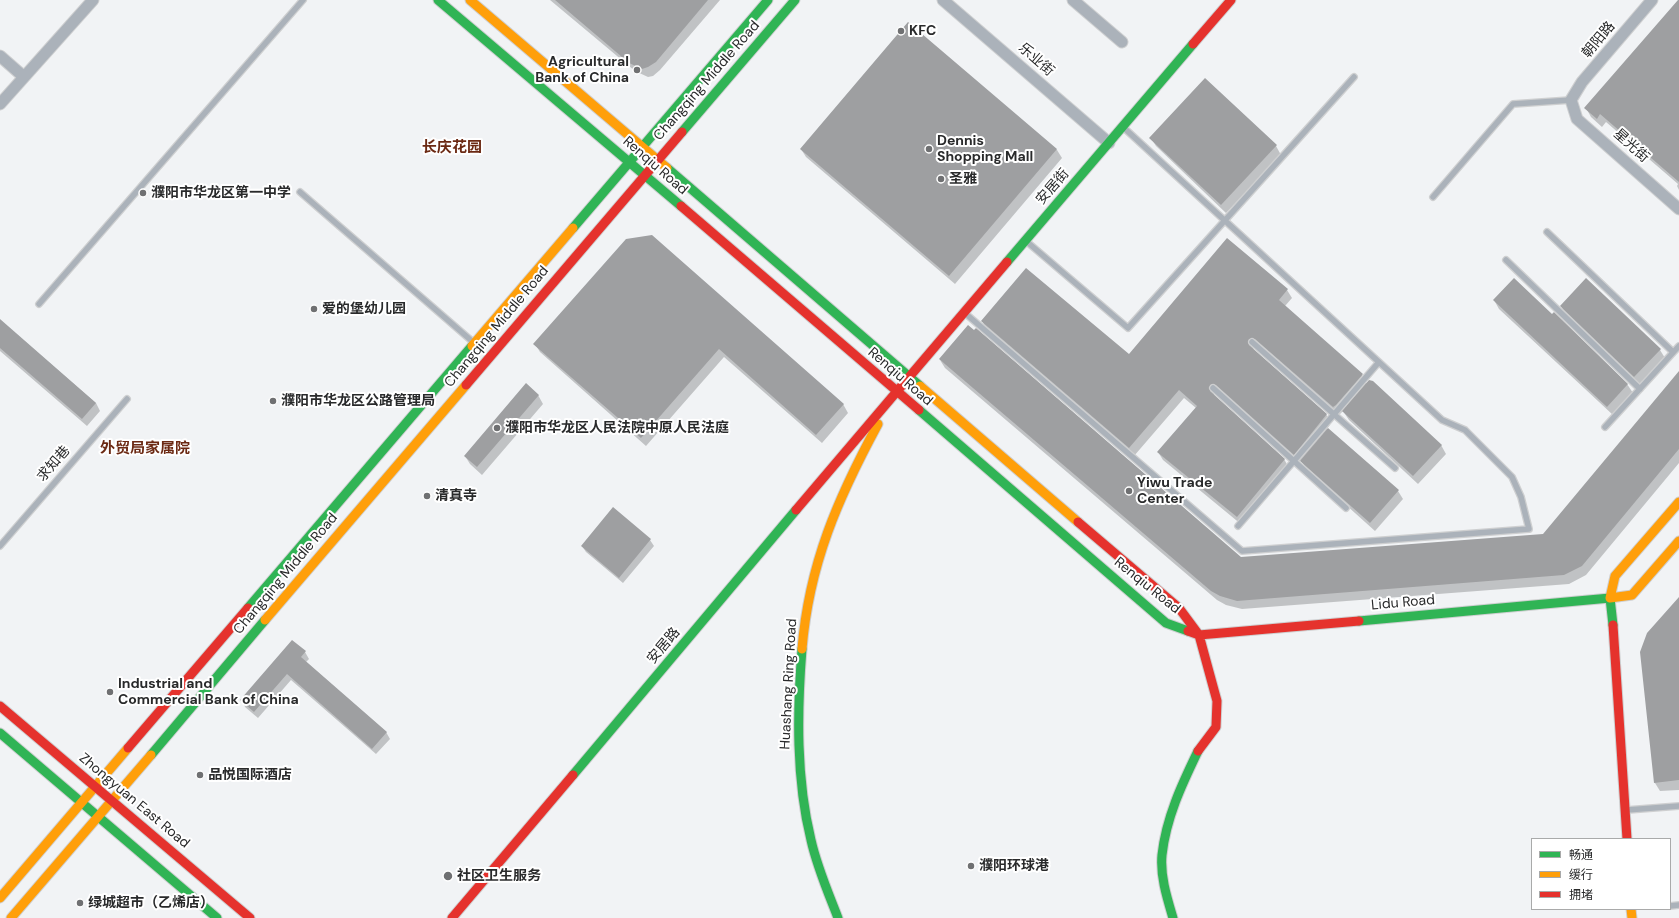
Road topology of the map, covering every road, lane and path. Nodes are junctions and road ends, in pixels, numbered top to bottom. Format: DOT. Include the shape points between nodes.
graph roads {
  1 [pos="93,0"];
  2 [pos="303,0"];
  3 [pos="438,0"];
  4 [pos="470,0"];
  5 [pos="768,0"];
  6 [pos="795,0"];
  7 [pos="942,0"];
  8 [pos="1073,0"];
  9 [pos="1231,0"];
  10 [pos="1652,0"];
  11 [pos="1122,42"];
  12 [pos="0,56"];
  13 [pos="24,77"];
  14 [pos="1354,77"];
  15 [pos="1571,100"];
  16 [pos="0,104"];
  17 [pos="1123,127"];
  18 [pos="1109,143"];
  19 [pos="643,146"];
  20 [pos="658,159"];
  21 [pos="629,161"];
  22 [pos="645,175"];
  23 [pos="300,192"];
  24 [pos="1433,197"];
  25 [pos="1679,209"];
  26 [pos="1225,220"];
  27 [pos="1547,232"];
  28 [pos="1025,241"];
  29 [pos="1506,260"];
  30 [pos="39,304"];
  31 [pos="964,312"];
  32 [pos="1252,342"];
  33 [pos="475,344"];
  34 [pos="1679,346"];
  35 [pos="1673,352"];
  36 [pos="1379,362"];
  37 [pos="909,377"];
  38 [pos="1213,388"];
  39 [pos="1640,389"];
  40 [pos="896,392"];
  41 [pos="126,399"];
  42 [pos="1334,414"];
  43 [pos="1605,427"];
  44 [pos="1294,461"];
  45 [pos="1395,468"];
  46 [pos="1679,502"];
  47 [pos="1346,508"];
  48 [pos="1238,526"];
  49 [pos="1679,541"];
  50 [pos="0,546"];
  51 [pos="1610,598"];
  52 [pos="1199,635"];
  53 [pos="0,706"];
  54 [pos="0,733"];
  55 [pos="95,786"];
  56 [pos="112,800"];
  57 [pos="81,802"];
  58 [pos="1679,806"];
  59 [pos="1625,810"];
  60 [pos="98,816"];
  61 [pos="1627,838"];
  62 [pos="0,898"];
  63 [pos="11,918"];
  64 [pos="217,918"];
  65 [pos="250,918"];
  66 [pos="452,918"];
  67 [pos="838,918"];
  68 [pos="1173,918"];
  1 -- 13 [label="street"];
  2 -- 30 [label="lane"];
  3 -- 21 [label="street, Renqiu Road"];
  4 -- 19 [label="street, Renqiu Road"];
  5 -- 19 [label="street, Changqing Middle Road"];
  6 -- 20 [label="street, Changqing Middle Road"];
  7 -- 18 [label="street, 乐业街"];
  8 -- 11 [label="street"];
  9 -- 17 [label="street, 安居街"];
  10 -- 15 [label="street, 朝阳路" via="1582,82"];
  12 -- 13 [label="street"];
  13 -- 16 [label="street"];
  14 -- 26 [label="lane"];
  15 -- 24 [label="lane" via="1513,104"];
  15 -- 25 [label="street, 星光街" via="1577,119"];
  17 -- 18 [label="street, 安居街"];
  17 -- 26 [label="lane"];
  18 -- 28 [label="street, 安居街"];
  19 -- 20 [label="street, Renqiu Road"];
  19 -- 21 [label="street, Changqing Middle Road"];
  20 -- 22 [label="street, Changqing Middle Road"];
  20 -- 37 [label="street, Renqiu Road"];
  21 -- 22 [label="street, Renqiu Road"];
  21 -- 33 [label="street, Changqing Middle Road"];
  22 -- 40 [label="street, Renqiu Road"];
  22 -- 56 [label="street, Changqing Middle Road"];
  23 -- 33 [label="lane"];
  26 -- 28 [label="lane" via="1128,328"];
  26 -- 36 [label="lane"];
  27 -- 35 [label="lane"];
  28 -- 31 [label="street, 安居街"];
  29 -- 39 [label="lane"];
  31 -- 36 [label="lane" via="1242,551 1529,530 1521,497 1512,477 1465,430 1442,420"];
  31 -- 37 [label="street, 安居街"];
  32 -- 42 [label="lane"];
  33 -- 55 [label="street, Changqing Middle Road"];
  34 -- 35 [label="lane"];
  35 -- 39 [label="lane"];
  36 -- 42 [label="lane"];
  37 -- 40 [label="street, 安居街"];
  37 -- 52 [label="street, Renqiu Road" via="1179,608"];
  38 -- 44 [label="lane"];
  39 -- 43 [label="lane"];
  40 -- 52 [label="street, Renqiu Road" via="1166,623"];
  40 -- 66 [label="street, 安居路"];
  40 -- 67 [label="street, Huashang Ring Road" via="853,472 822,545 805,621 798,744 803,792 810,840"];
  41 -- 50 [label="lane, 求知巷"];
  42 -- 44 [label="lane"];
  42 -- 45 [label="lane"];
  44 -- 47 [label="lane"];
  44 -- 48 [label="lane"];
  46 -- 51 [label="street" via="1615,576"];
  49 -- 51 [label="street, Lidu Road" via="1632,595"];
  51 -- 52 [label="street, Lidu Road"];
  51 -- 59 [label="street"];
  52 -- 68 [label="street" via="1217,702 1216,727 1198,751 1169,819 1162,856 1165,892"];
  53 -- 55 [label="street, Zhongyuan East Road"];
  54 -- 57 [label="street"];
  55 -- 56 [label="street, Zhongyuan East Road"];
  55 -- 57 [label="street, Changqing Middle Road"];
  56 -- 60 [label="street, Changqing Middle Road"];
  56 -- 65 [label="street, Zhongyuan East Road"];
  57 -- 60 [label="street"];
  57 -- 62 [label="street, Changqing Middle Road"];
  58 -- 59 [label="lane"];
  59 -- 61 [label="street"];
  60 -- 63 [label="street, Changqing Middle Road"];
  60 -- 64 [label="street"];
}
